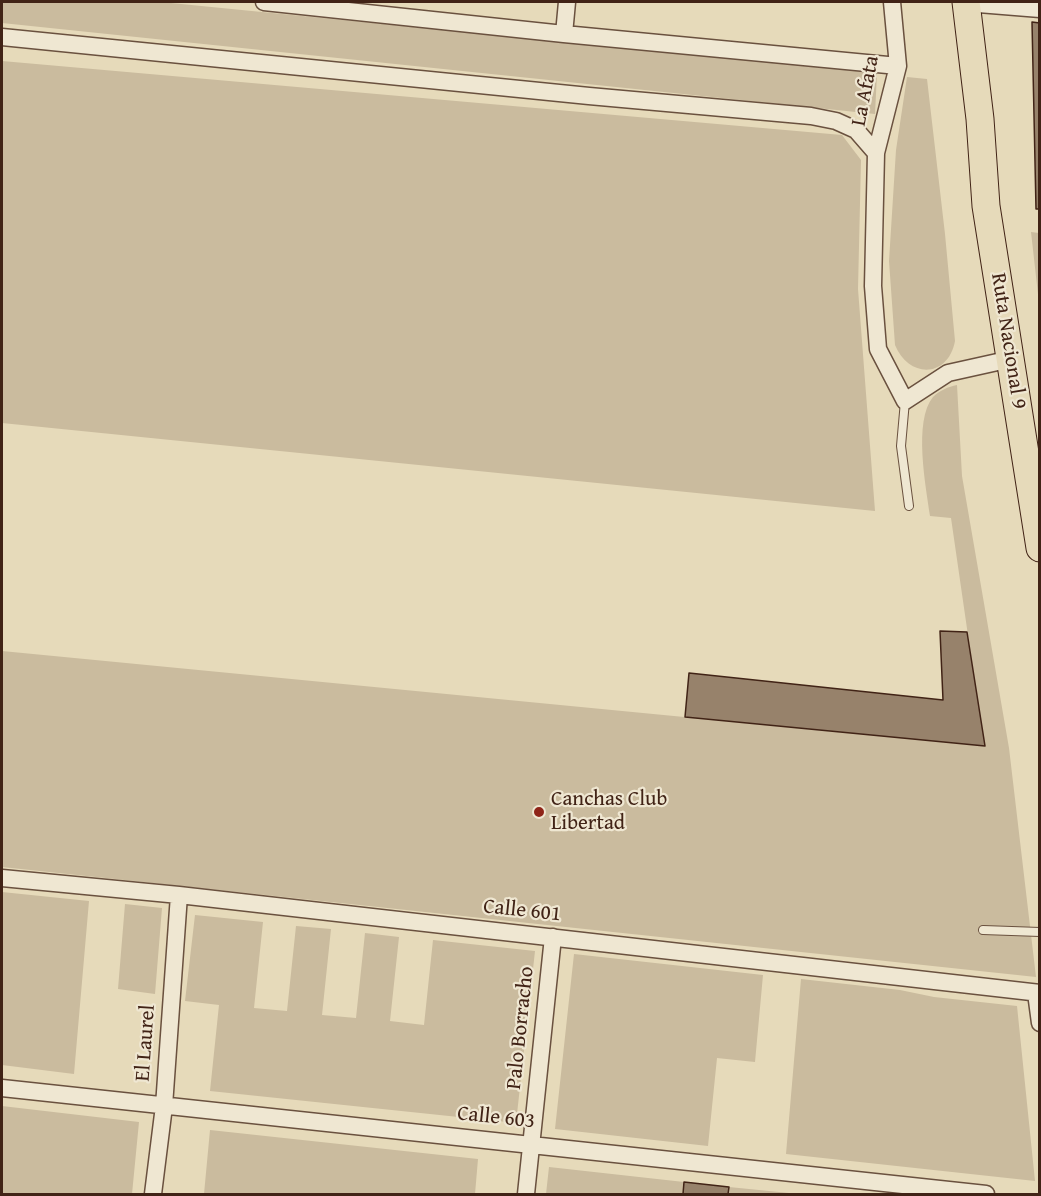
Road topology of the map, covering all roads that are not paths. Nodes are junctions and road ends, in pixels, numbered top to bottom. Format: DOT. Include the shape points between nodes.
graph roads {
  1 [pos="264,2"];
  2 [pos="567,2"];
  3 [pos="892,2"];
  4 [pos="960,2"];
  5 [pos="1040,9"];
  6 [pos="564,34"];
  7 [pos="2,37"];
  8 [pos="898,66"];
  9 [pos="876,153"];
  10 [pos="1011,359"];
  11 [pos="905,401"];
  12 [pos="909,506"];
  13 [pos="1040,548"];
  14 [pos="2,878"];
  15 [pos="179,895"];
  16 [pos="983,930"];
  17 [pos="1040,932"];
  18 [pos="553,937"];
  19 [pos="1038,993"];
  20 [pos="1040,1023"];
  21 [pos="2,1088"];
  22 [pos="164,1106"];
  23 [pos="531,1145"];
  24 [pos="153,1194"];
  25 [pos="526,1194"];
  26 [pos="986,1194"];
  1 -- 6 [label="street"];
  2 -- 6 [label="street"];
  3 -- 8 [label="street, La Afata"];
  4 -- 5 [label="street"];
  4 -- 10 [label="main road, Ruta Nacional 9" via="980,119 987,206"];
  6 -- 8 [label="street"];
  7 -- 9 [label="street" via="811,116 856,130"];
  8 -- 9 [label="street, La Afata"];
  9 -- 11 [label="street, La Afata" via="873,286 878,349"];
  10 -- 11 [label="street" via="948,373"];
  10 -- 13 [label="main road, Ruta Nacional 9"];
  11 -- 12 [label="lane" via="901,446"];
  14 -- 15 [label="street, Calle 601"];
  15 -- 18 [label="street, Calle 601"];
  15 -- 22 [label="street, El Laurel"];
  16 -- 17 [label="lane"];
  18 -- 19 [label="street, Calle 601"];
  18 -- 23 [label="street, Palo Borracho"];
  19 -- 20 [label="street"];
  21 -- 22 [label="street, Calle 603"];
  22 -- 23 [label="street, Calle 603"];
  22 -- 24 [label="street, El Laurel"];
  23 -- 25 [label="street, Palo Borracho"];
  23 -- 26 [label="street, Calle 603"];
}
